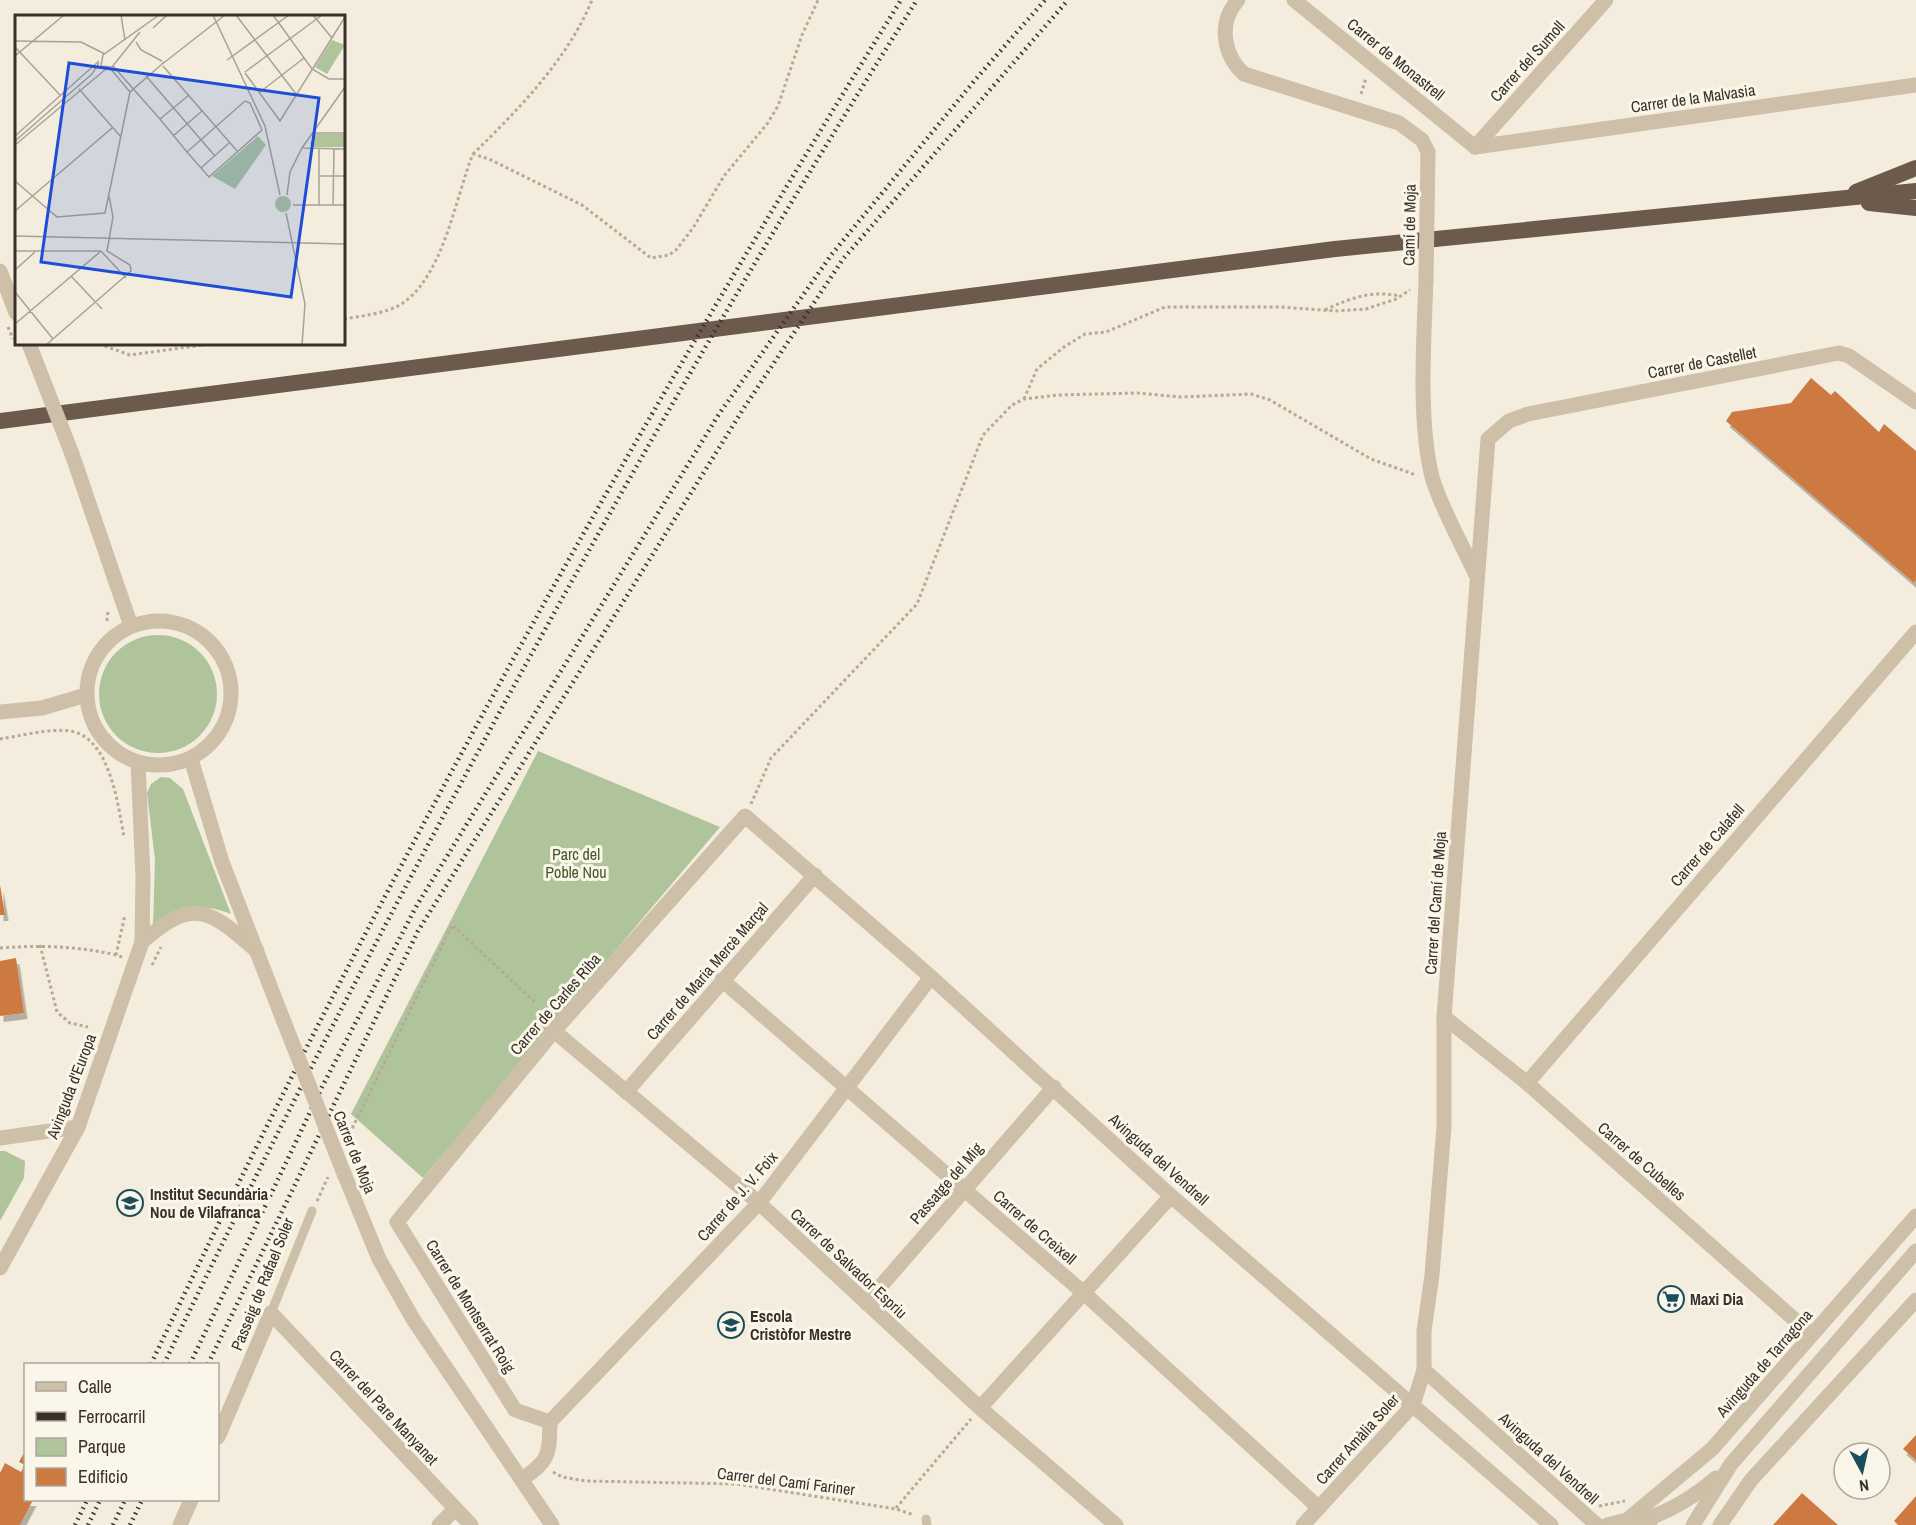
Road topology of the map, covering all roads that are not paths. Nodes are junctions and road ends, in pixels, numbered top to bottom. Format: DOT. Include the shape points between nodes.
graph roads {
  1 [pos="1238,0"];
  2 [pos="1294,0"];
  3 [pos="1606,0"];
  4 [pos="1916,85"];
  5 [pos="1475,147"];
  6 [pos="1916,168"];
  7 [pos="1916,191"];
  8 [pos="1835,200"];
  9 [pos="1916,208"];
  10 [pos="0,271"];
  11 [pos="15,310"];
  12 [pos="29,345"];
  13 [pos="1916,402"];
  14 [pos="0,421"];
  15 [pos="1488,439"];
  16 [pos="1476,576"];
  17 [pos="131,626"];
  18 [pos="1916,632"];
  19 [pos="86,695"];
  20 [pos="0,712"];
  21 [pos="191,759"];
  22 [pos="138,763"];
  23 [pos="746,816"];
  24 [pos="815,875"];
  25 [pos="142,942"];
  26 [pos="257,951"];
  27 [pos="931,977"];
  28 [pos="722,980"];
  29 [pos="1444,1017"];
  30 [pos="554,1031"];
  31 [pos="1527,1083"];
  32 [pos="1054,1087"];
  33 [pos="847,1088"];
  34 [pos="626,1092"];
  35 [pos="78,1127"];
  36 [pos="0,1138"];
  37 [pos="965,1190"];
  38 [pos="1171,1196"];
  39 [pos="759,1203"];
  40 [pos="312,1211"];
  41 [pos="1916,1216"];
  42 [pos="396,1221"];
  43 [pos="1916,1251"];
  44 [pos="2,1262"];
  45 [pos="1085,1294"];
  46 [pos="1916,1300"];
  47 [pos="866,1303"];
  48 [pos="271,1313"];
  49 [pos="1812,1335"];
  50 [pos="1424,1370"];
  51 [pos="1413,1405"];
  52 [pos="980,1408"];
  53 [pos="550,1422"];
  54 [pos="219,1435"];
  55 [pos="1731,1464"];
  56 [pos="522,1479"];
  57 [pos="191,1501"];
  58 [pos="1319,1508"];
  59 [pos="455,1509"];
  60 [pos="1640,1522"];
  61 [pos="180,1525"];
  62 [pos="439,1525"];
  63 [pos="471,1525"];
  64 [pos="552,1525"];
  65 [pos="1116,1525"];
  66 [pos="1303,1525"];
  67 [pos="1551,1525"];
  68 [pos="1597,1525"];
  69 [pos="1607,1525"];
  70 [pos="1694,1525"];
  71 [pos="1720,1525"];
  1 -- 16 [label="street, Camí de Moja, bridge" via="1226,26 1225,45 1232,63 1245,74 1405,127 1422,140 1428,152 1423,350 1432,477"];
  2 -- 5 [label="street, Carrer de Monastrell"];
  3 -- 5 [label="street, Carrer del Sumoll"];
  4 -- 5 [label="street, Carrer de la Malvasia"];
  6 -- 8 [label="highway"];
  7 -- 8 [label="highway"];
  8 -- 9 [label="highway"];
  8 -- 14 [label="highway" via="1335,249"];
  10 -- 11 [label="street"];
  12 -- 17 [label="street, bridge" via="72,454"];
  13 -- 15 [label="street, Carrer de Castellet" via="1839,353 1528,414 1509,422"];
  15 -- 16 [label="street, Carrer del Camí de Moja"];
  16 -- 29 [label="street, Carrer del Camí de Moja"];
  17 -- 19 [label="street" via="112,637 97,653 88,674"];
  17 -- 21 [label="street" via="156,620 180,624 202,635 219,652 230,675 225,723 211,744"];
  18 -- 31 [label="street, Carrer de Calafell"];
  19 -- 20 [label="street" via="42,708"];
  19 -- 22 [label="street" via="90,718 101,738 117,753"];
  21 -- 22 [label="street" via="156,766"];
  21 -- 26 [label="street, Carrer de Moja" via="222,862"];
  22 -- 25 [label="street, Avinguda d'Europa"];
  23 -- 24 [label="street, Avinguda del Vendrell"];
  23 -- 30 [label="street, Carrer de Carles Riba"];
  24 -- 27 [label="street, Avinguda del Vendrell"];
  24 -- 28 [label="street, Carrer de Maria Mercè Marçal"];
  25 -- 26 [label="street" via="180,915 200,914 220,919"];
  25 -- 35 [label="street, Avinguda d'Europa"];
  26 -- 56 [label="street, Carrer de Moja, bridge" via="339,1172 379,1259 413,1319"];
  27 -- 32 [label="street, Avinguda del Vendrell"];
  27 -- 33 [label="street, Carrer de J. V. Foix"];
  28 -- 33 [label="street, Carrer de Creixell"];
  28 -- 34 [label="street, Carrer de Maria Mercè Marçal"];
  29 -- 31 [label="street, Carrer de Cubelles"];
  29 -- 50 [label="street, Carrer del Camí de Moja" via="1444,1127 1424,1331"];
  30 -- 34 [label="street, Carrer de Salvador Espriu"];
  30 -- 42 [label="street, Carrer de Carles Riba"];
  31 -- 49 [label="street, Carrer de Cubelles"];
  32 -- 37 [label="street, Passatge del Mig"];
  32 -- 38 [label="street, Avinguda del Vendrell"];
  33 -- 37 [label="street, Carrer de Creixell"];
  33 -- 39 [label="street, Carrer de J. V. Foix"];
  34 -- 39 [label="street, Carrer de Salvador Espriu"];
  35 -- 36 [label="street"];
  35 -- 44 [label="street, Avinguda d'Europa"];
  37 -- 45 [label="street, Carrer de Creixell"];
  37 -- 47 [label="street, Passatge del Mig"];
  38 -- 45 [label="street"];
  38 -- 51 [label="street, Avinguda del Vendrell"];
  39 -- 47 [label="street, Carrer de Salvador Espriu"];
  39 -- 53 [label="street, Carrer de J. V. Foix"];
  40 -- 48 [label="lane, Passeig de Rafael Soler"];
  41 -- 49 [label="street, Avinguda de Tarragona"];
  42 -- 53 [label="street, Carrer de Montserrat Roig" via="515,1410"];
  43 -- 55 [label="street"];
  45 -- 52 [label="street"];
  45 -- 58 [label="street, Carrer de Creixell"];
  46 -- 71 [label="street" via="1751,1480"];
  47 -- 52 [label="street, Carrer de Salvador Espriu"];
  48 -- 54 [label="street, Passeig de Rafael Soler"];
  48 -- 59 [label="street, Carrer del Pare Manyanet"];
  49 -- 60 [label="street, Avinguda de Tarragona" via="1712,1449"];
  50 -- 51 [label="street, Carrer Amàlia Soler"];
  50 -- 68 [label="street, Avinguda del Vendrell"];
  51 -- 58 [label="street, Carrer Amàlia Soler"];
  51 -- 67 [label="street, Avinguda del Vendrell"];
  52 -- 65 [label="street, Carrer de Salvador Espriu"];
  53 -- 56 [label="street" via="549,1455 542,1466"];
  55 -- 60 [label="street" via="1696,1493"];
  55 -- 70 [label="street"];
  56 -- 64 [label="street, Carrer de Moja"];
  57 -- 61 [label="street"];
  58 -- 66 [label="street, Carrer Amàlia Soler"];
  59 -- 62 [label="street"];
  59 -- 63 [label="street, Carrer del Pare Manyanet"];
  60 -- 69 [label="street"];
}
